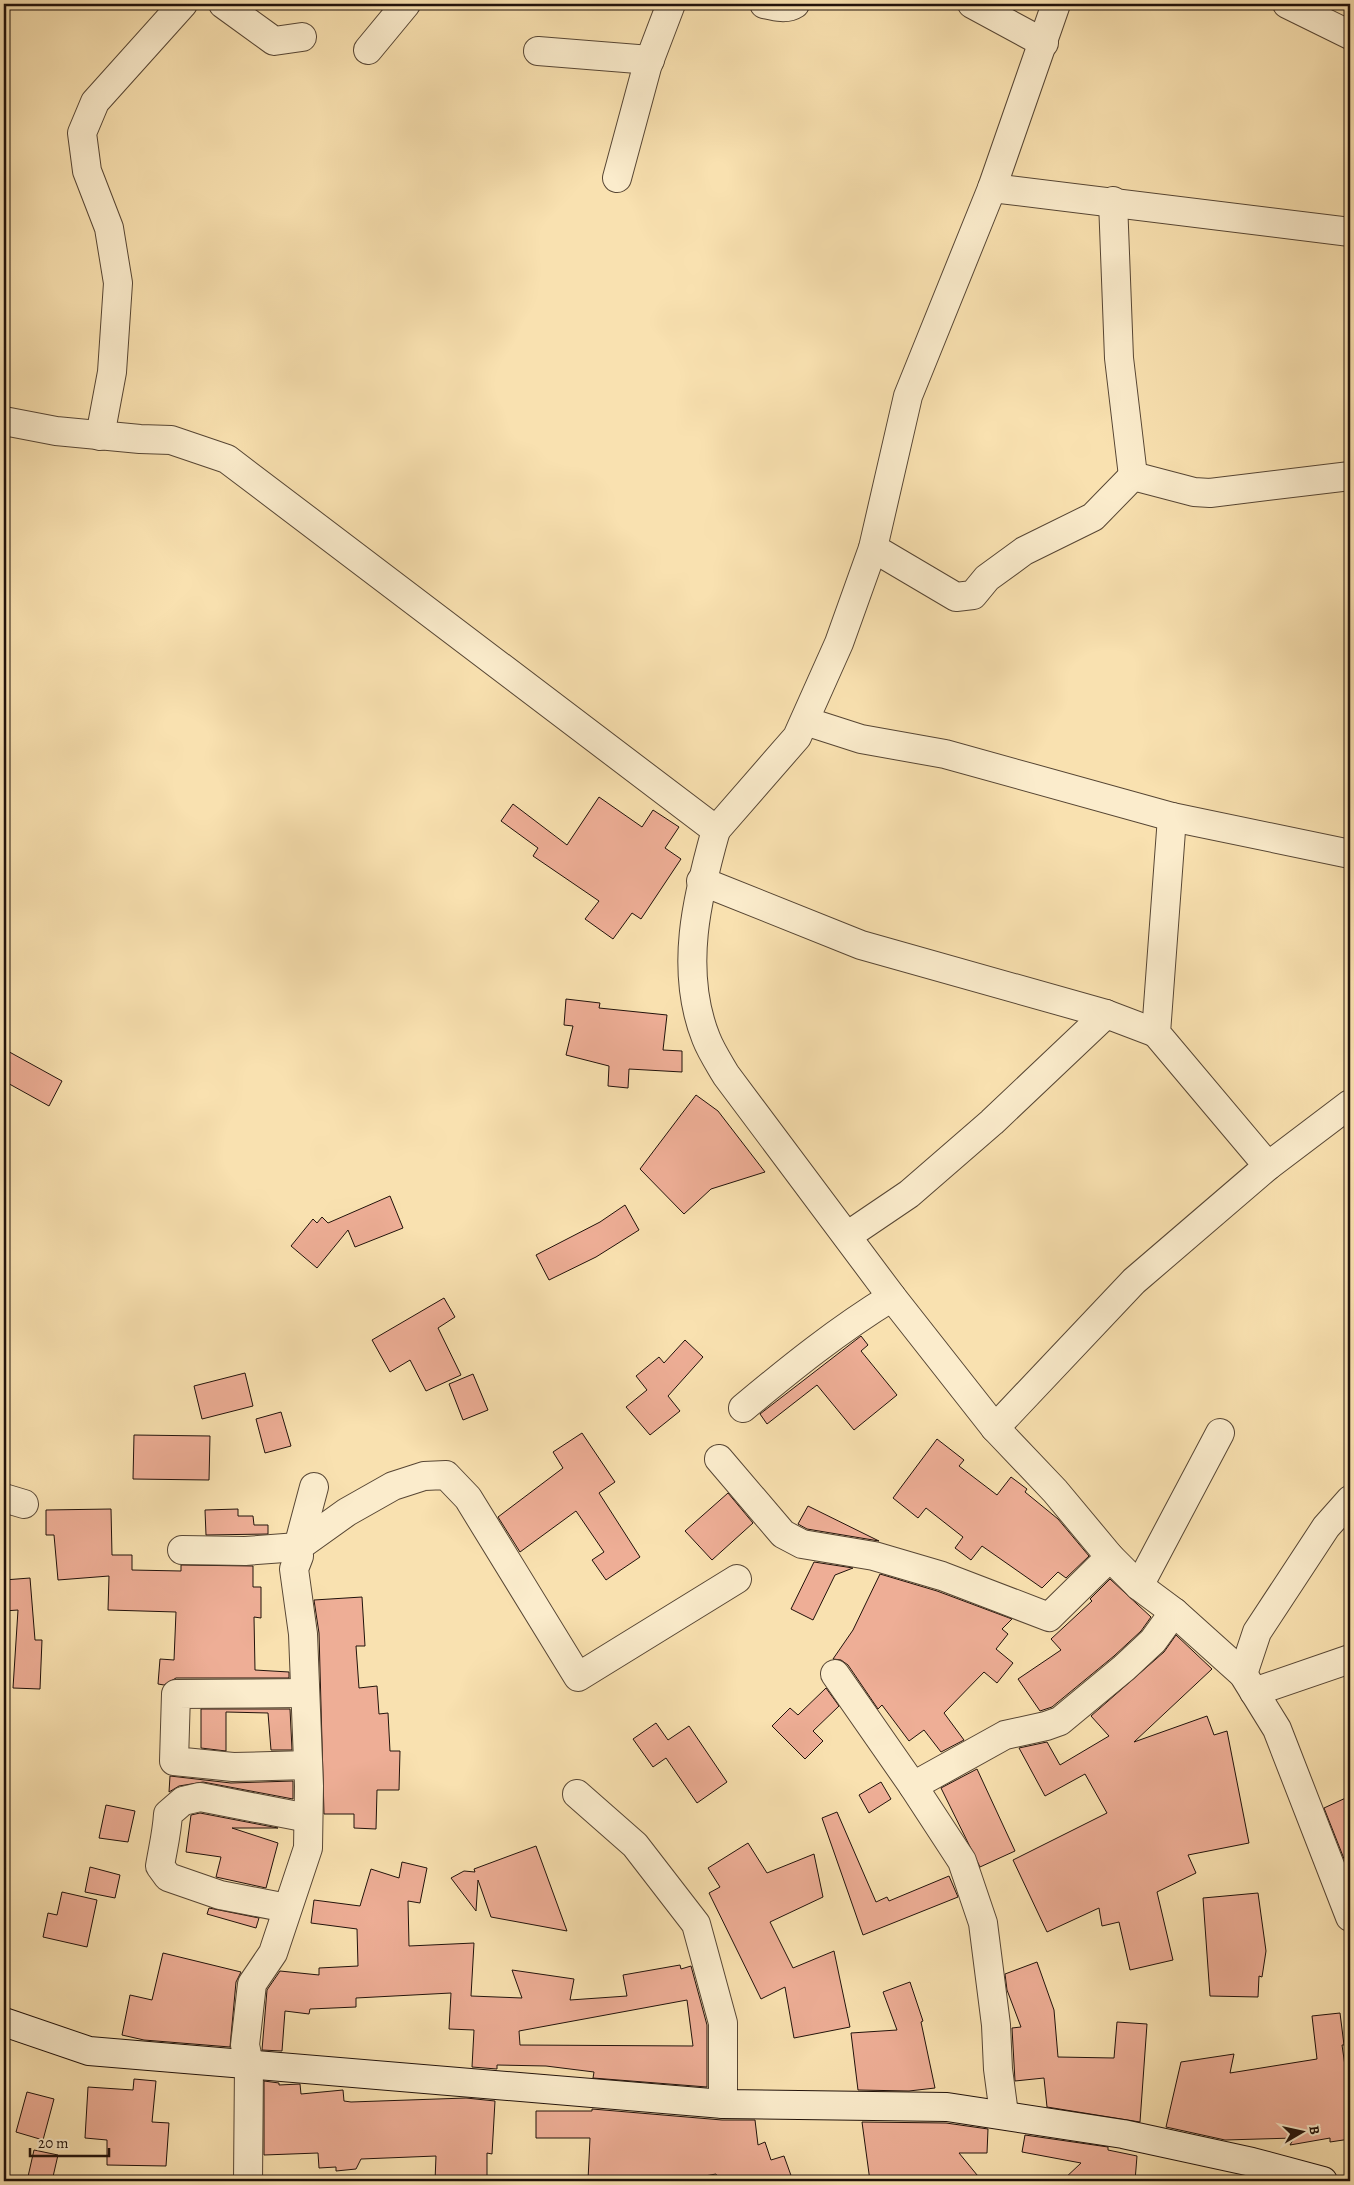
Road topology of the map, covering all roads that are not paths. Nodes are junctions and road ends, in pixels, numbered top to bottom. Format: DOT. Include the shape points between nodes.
graph roads {
  1 [pos="183,4"];
  2 [pos="222,4"];
  3 [pos="406,4"];
  4 [pos="671,4"];
  5 [pos="764,4"];
  6 [pos="794,4"];
  7 [pos="972,4"];
  8 [pos="1056,4"];
  9 [pos="1287,4"];
  10 [pos="1350,35"];
  11 [pos="302,36"];
  12 [pos="1044,43"];
  13 [pos="368,50"];
  14 [pos="538,51"];
  15 [pos="650,60"];
  16 [pos="617,178"];
  17 [pos="992,188"];
  18 [pos="1113,201"];
  19 [pos="1350,232"];
  20 [pos="4,421"];
  21 [pos="100,436"];
  22 [pos="1133,476"];
  23 [pos="1350,476"];
  24 [pos="873,548"];
  25 [pos="805,721"];
  26 [pos="1172,817"];
  27 [pos="716,830"];
  28 [pos="1350,854"];
  29 [pos="701,881"];
  30 [pos="1106,1014"];
  31 [pos="1156,1033"];
  32 [pos="1350,1104"];
  33 [pos="1268,1166"];
  34 [pos="847,1236"];
  35 [pos="892,1297"];
  36 [pos="743,1408"];
  37 [pos="995,1428"];
  38 [pos="1220,1433"];
  39 [pos="719,1459"];
  40 [pos="314,1488"];
  41 [pos="1350,1500"];
  42 [pos="298,1547"];
  43 [pos="182,1550"];
  44 [pos="1110,1557"];
  45 [pos="738,1579"];
  46 [pos="1139,1586"];
  47 [pos="1174,1612"];
  48 [pos="1350,1659"];
  49 [pos="835,1674"];
  50 [pos="1248,1683"];
  51 [pos="305,1693"];
  52 [pos="308,1765"];
  53 [pos="913,1786"];
  54 [pos="577,1794"];
  55 [pos="308,1818"];
  56 [pos="287,1908"];
  57 [pos="1350,1917"];
  58 [pos="4,2022"];
  59 [pos="249,2064"];
  60 [pos="723,2104"];
  61 [pos="1004,2114"];
  62 [pos="248,2181"];
  63 [pos="1323,2181"];
  1 -- 21 [label="street" via="95,102 82,133 87,171 109,228 118,284 112,372"];
  2 -- 11 [label="street" via="274,41"];
  3 -- 13 [label="street"];
  4 -- 15 [label="street"];
  5 -- 6 [label="street" via="777,7"];
  7 -- 12 [label="street"];
  8 -- 12 [label="street"];
  9 -- 10 [label="street"];
  12 -- 17 [label="street"];
  14 -- 15 [label="street"];
  15 -- 16 [label="street"];
  17 -- 18 [label="street"];
  17 -- 24 [label="street" via="908,396"];
  18 -- 19 [label="street"];
  18 -- 22 [label="street" via="1119,358"];
  20 -- 21 [label="street"];
  21 -- 27 [label="street" via="171,440 227,459"];
  22 -- 23 [label="street" via="1210,493"];
  22 -- 24 [label="street" via="1093,517 1024,551 987,578 973,595 956,597"];
  24 -- 25 [label="street" via="839,643"];
  25 -- 26 [label="street" via="861,739 945,754"];
  25 -- 27 [label="street" via="798,737"];
  26 -- 28 [label="street"];
  26 -- 31 [label="street"];
  27 -- 29 [label="street"];
  29 -- 30 [label="street" via="861,946"];
  29 -- 34 [label="street" via="692,935 693,988 706,1038 726,1075"];
  30 -- 31 [label="street"];
  30 -- 34 [label="street" via="992,1122 909,1194"];
  31 -- 33 [label="street"];
  32 -- 33 [label="street"];
  33 -- 37 [label="street" via="1134,1281"];
  34 -- 35 [label="street"];
  35 -- 36 [label="street" via="812,1350"];
  35 -- 37 [label="street"];
  37 -- 44 [label="street" via="1055,1491"];
  38 -- 46 [label="street"];
  39 -- 44 [label="street" via="783,1534 802,1544 874,1556 942,1576 1050,1617"];
  40 -- 42 [label="street"];
  41 -- 50 [label="street" via="1326,1527 1257,1632"];
  42 -- 43 [label="street" via="245,1551"];
  42 -- 45 [label="street" via="347,1512 393,1486 424,1476 446,1475 468,1498 578,1677"];
  42 -- 51 [label="street" via="294,1570 303,1634"];
  44 -- 46 [label="street"];
  46 -- 47 [label="street"];
  47 -- 50 [label="street"];
  47 -- 53 [label="street" via="1153,1641 1060,1721 1005,1735"];
  48 -- 50 [label="street"];
  49 -- 53 [label="street"];
  50 -- 57 [label="street" via="1277,1729"];
  51 -- 52 [label="street"];
  51 -- 52 [label="street" via="176,1694 174,1761 233,1767"];
  52 -- 55 [label="street"];
  53 -- 61 [label="street" via="962,1861 983,1923"];
  54 -- 60 [label="street" via="635,1845 696,1924 723,2023"];
  55 -- 56 [label="street" via="308,1848"];
  55 -- 56 [label="street" via="200,1797 183,1800 168,1814 160,1866 168,1877 220,1895"];
  56 -- 59 [label="street" via="273,1953 252,1984 246,2045"];
  58 -- 59 [label="street" via="89,2051"];
  59 -- 60 [label="street"];
  59 -- 62 [label="street"];
  60 -- 61 [label="street" via="947,2107"];
  61 -- 63 [label="street" via="1123,2134"];
}
